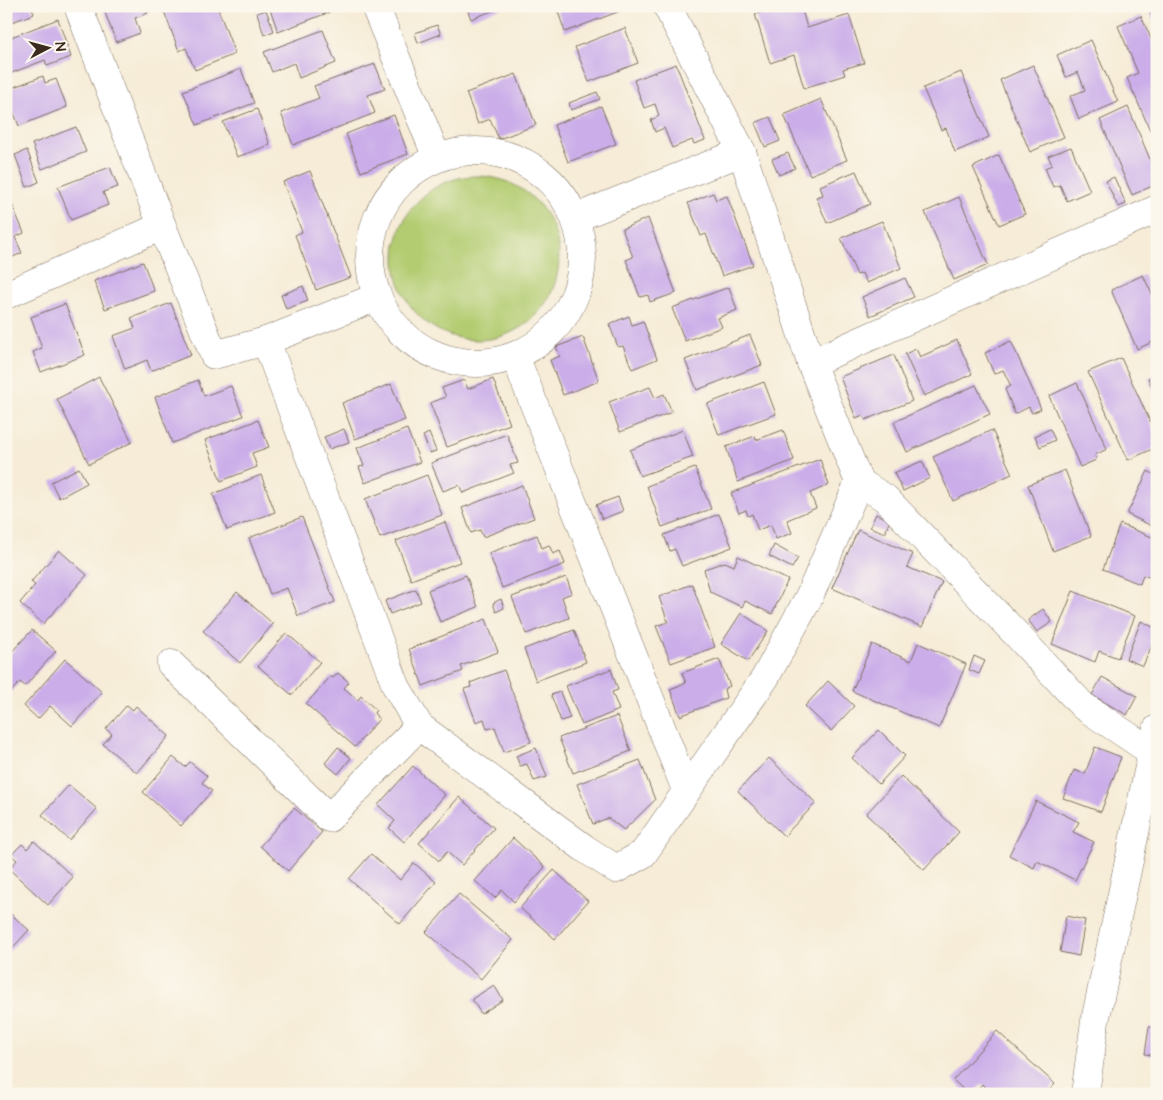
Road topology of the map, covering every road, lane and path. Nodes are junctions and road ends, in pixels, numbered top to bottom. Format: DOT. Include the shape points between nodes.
graph roads {
  1 [pos="78,6"];
  2 [pos="375,6"];
  3 [pos="674,8"];
  4 [pos="742,152"];
  5 [pos="437,158"];
  6 [pos="1157,209"];
  7 [pos="575,218"];
  8 [pos="162,226"];
  9 [pos="6,295"];
  10 [pos="377,297"];
  11 [pos="266,341"];
  12 [pos="515,356"];
  13 [pos="811,363"];
  14 [pos="859,482"];
  15 [pos="170,664"];
  16 [pos="419,726"];
  17 [pos="1154,741"];
  18 [pos="686,790"];
  19 [pos="1149,804"];
  20 [pos="1085,1094"];
  1 -- 8 [label="street"];
  2 -- 5 [label="street"];
  3 -- 4 [label="street"];
  4 -- 7 [label="street"];
  4 -- 13 [label="street"];
  5 -- 7 [label="street" via="483,151 506,155 528,164 548,178 564,197"];
  5 -- 10 [label="street" via="416,169 397,185 383,204 374,226 370,250 371,274"];
  6 -- 13 [label="street"];
  7 -- 12 [label="street" via="581,241 582,265 572,303 554,330"];
  8 -- 9 [label="street"];
  8 -- 11 [label="street" via="214,355"];
  10 -- 11 [label="street"];
  10 -- 12 [label="street" via="388,318 404,336 445,360 492,363"];
  11 -- 16 [label="street" via="396,686"];
  12 -- 18 [label="street"];
  13 -- 14 [label="street"];
  14 -- 17 [label="street" via="885,498 1083,706"];
  14 -- 18 [label="street" via="810,597 769,670"];
  15 -- 16 [label="street" via="329,818"];
  16 -- 18 [label="street" via="616,869 643,854"];
  17 -- 19 [label="street"];
  19 -- 20 [label="street" via="1094,1021"];
}
